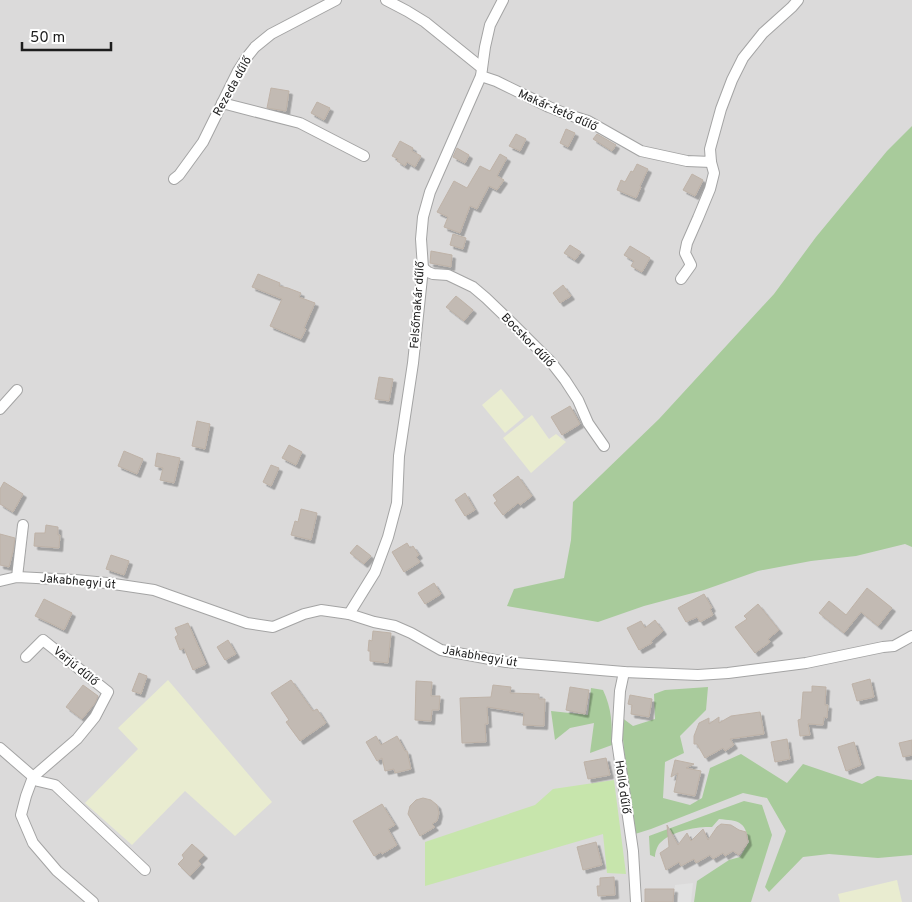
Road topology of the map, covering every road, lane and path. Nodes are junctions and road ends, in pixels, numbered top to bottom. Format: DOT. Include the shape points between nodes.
graph roads {
  1 [pos="336,0"];
  2 [pos="386,0"];
  3 [pos="503,0"];
  4 [pos="798,0"];
  5 [pos="482,72"];
  6 [pos="222,102"];
  7 [pos="364,156"];
  8 [pos="711,162"];
  9 [pos="174,179"];
  10 [pos="423,268"];
  11 [pos="681,279"];
  12 [pos="17,390"];
  13 [pos="0,409"];
  14 [pos="604,446"];
  15 [pos="23,525"];
  16 [pos="17,577"];
  17 [pos="0,581"];
  18 [pos="349,614"];
  19 [pos="912,636"];
  20 [pos="26,656"];
  21 [pos="624,672"];
  22 [pos="0,748"];
  23 [pos="33,777"];
  24 [pos="145,870"];
  25 [pos="93,902"];
  26 [pos="636,902"];
  1 -- 6 [label="street, Rezeda dűlő" via="271,34 255,47"];
  2 -- 5 [label="street" via="425,22"];
  3 -- 5 [label="street, Felsőmakár dűlő" via="490,25"];
  4 -- 8 [label="street" via="763,33 743,58 721,109 710,149"];
  5 -- 8 [label="street, Makár-tető dűlő" via="549,107 588,121 640,151"];
  5 -- 10 [label="street, Felsőmakár dűlő" via="430,192 423,217"];
  6 -- 7 [label="street" via="300,123"];
  6 -- 9 [label="street, Rezeda dűlő" via="203,142"];
  8 -- 11 [label="street" via="714,173 710,189 685,253 691,265"];
  10 -- 14 [label="street, Bocskor dűlő" via="473,287 551,362 578,400"];
  10 -- 18 [label="street, Felsőmakár dűlő" via="399,456 397,503 374,572"];
  12 -- 13 [label="street"];
  15 -- 16 [label="street"];
  16 -- 17 [label="street, Jakabhegyi út"];
  16 -- 18 [label="street, Jakabhegyi út" via="107,583 154,590 258,625 273,626 321,610"];
  18 -- 21 [label="street, Jakabhegyi út" via="395,626 442,650 506,662"];
  19 -- 21 [label="street, Jakabhegyi út" via="894,646 806,663 698,675"];
  20 -- 23 [label="street, Varjú dűlő" via="43,640 108,692 95,717 77,740"];
  21 -- 26 [label="street, Holló dűlő" via="617,741 633,851"];
  22 -- 23 [label="street"];
  23 -- 24 [label="street" via="55,785"];
  23 -- 25 [label="street" via="21,815 33,843 57,872"];
}
